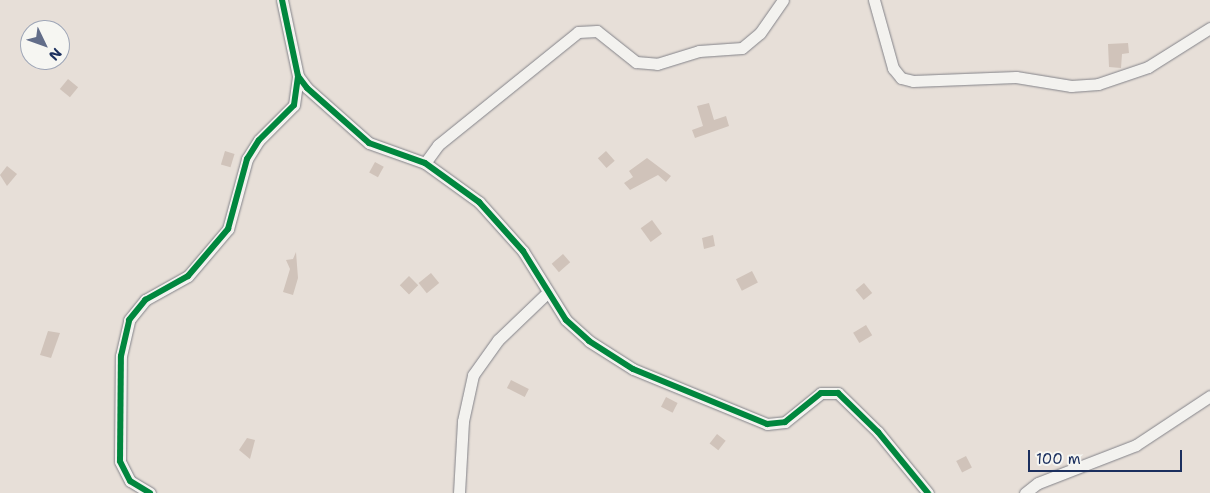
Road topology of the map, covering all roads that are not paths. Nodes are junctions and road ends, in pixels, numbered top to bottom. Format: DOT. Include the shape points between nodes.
graph roads {
  1 [pos="282,0"];
  2 [pos="783,0"];
  3 [pos="874,0"];
  4 [pos="1210,28"];
  5 [pos="298,76"];
  6 [pos="425,162"];
  7 [pos="548,292"];
  8 [pos="1210,396"];
  9 [pos="150,493"];
  10 [pos="459,493"];
  11 [pos="928,493"];
  12 [pos="1025,493"];
  1 -- 5 [label="street"];
  2 -- 6 [label="street" via="760,33 742,48 694,52 657,64 636,62 597,31 578,32 438,145"];
  3 -- 4 [label="street" via="893,68 901,78 913,80 1016,77 1071,86 1098,84 1148,67"];
  5 -- 6 [label="street" via="336,118 369,143"];
  5 -- 9 [label="street" via="294,105 259,140 247,159 228,229 188,276 145,300 129,320 121,356 120,461 130,481"];
  6 -- 7 [label="street" via="496,219 523,251"];
  7 -- 10 [label="street" via="498,340 474,375 463,421"];
  7 -- 11 [label="street" via="572,326 621,364 767,424 785,422 821,393 838,393 878,432"];
  8 -- 12 [label="street" via="1136,445 1038,483"];
}
